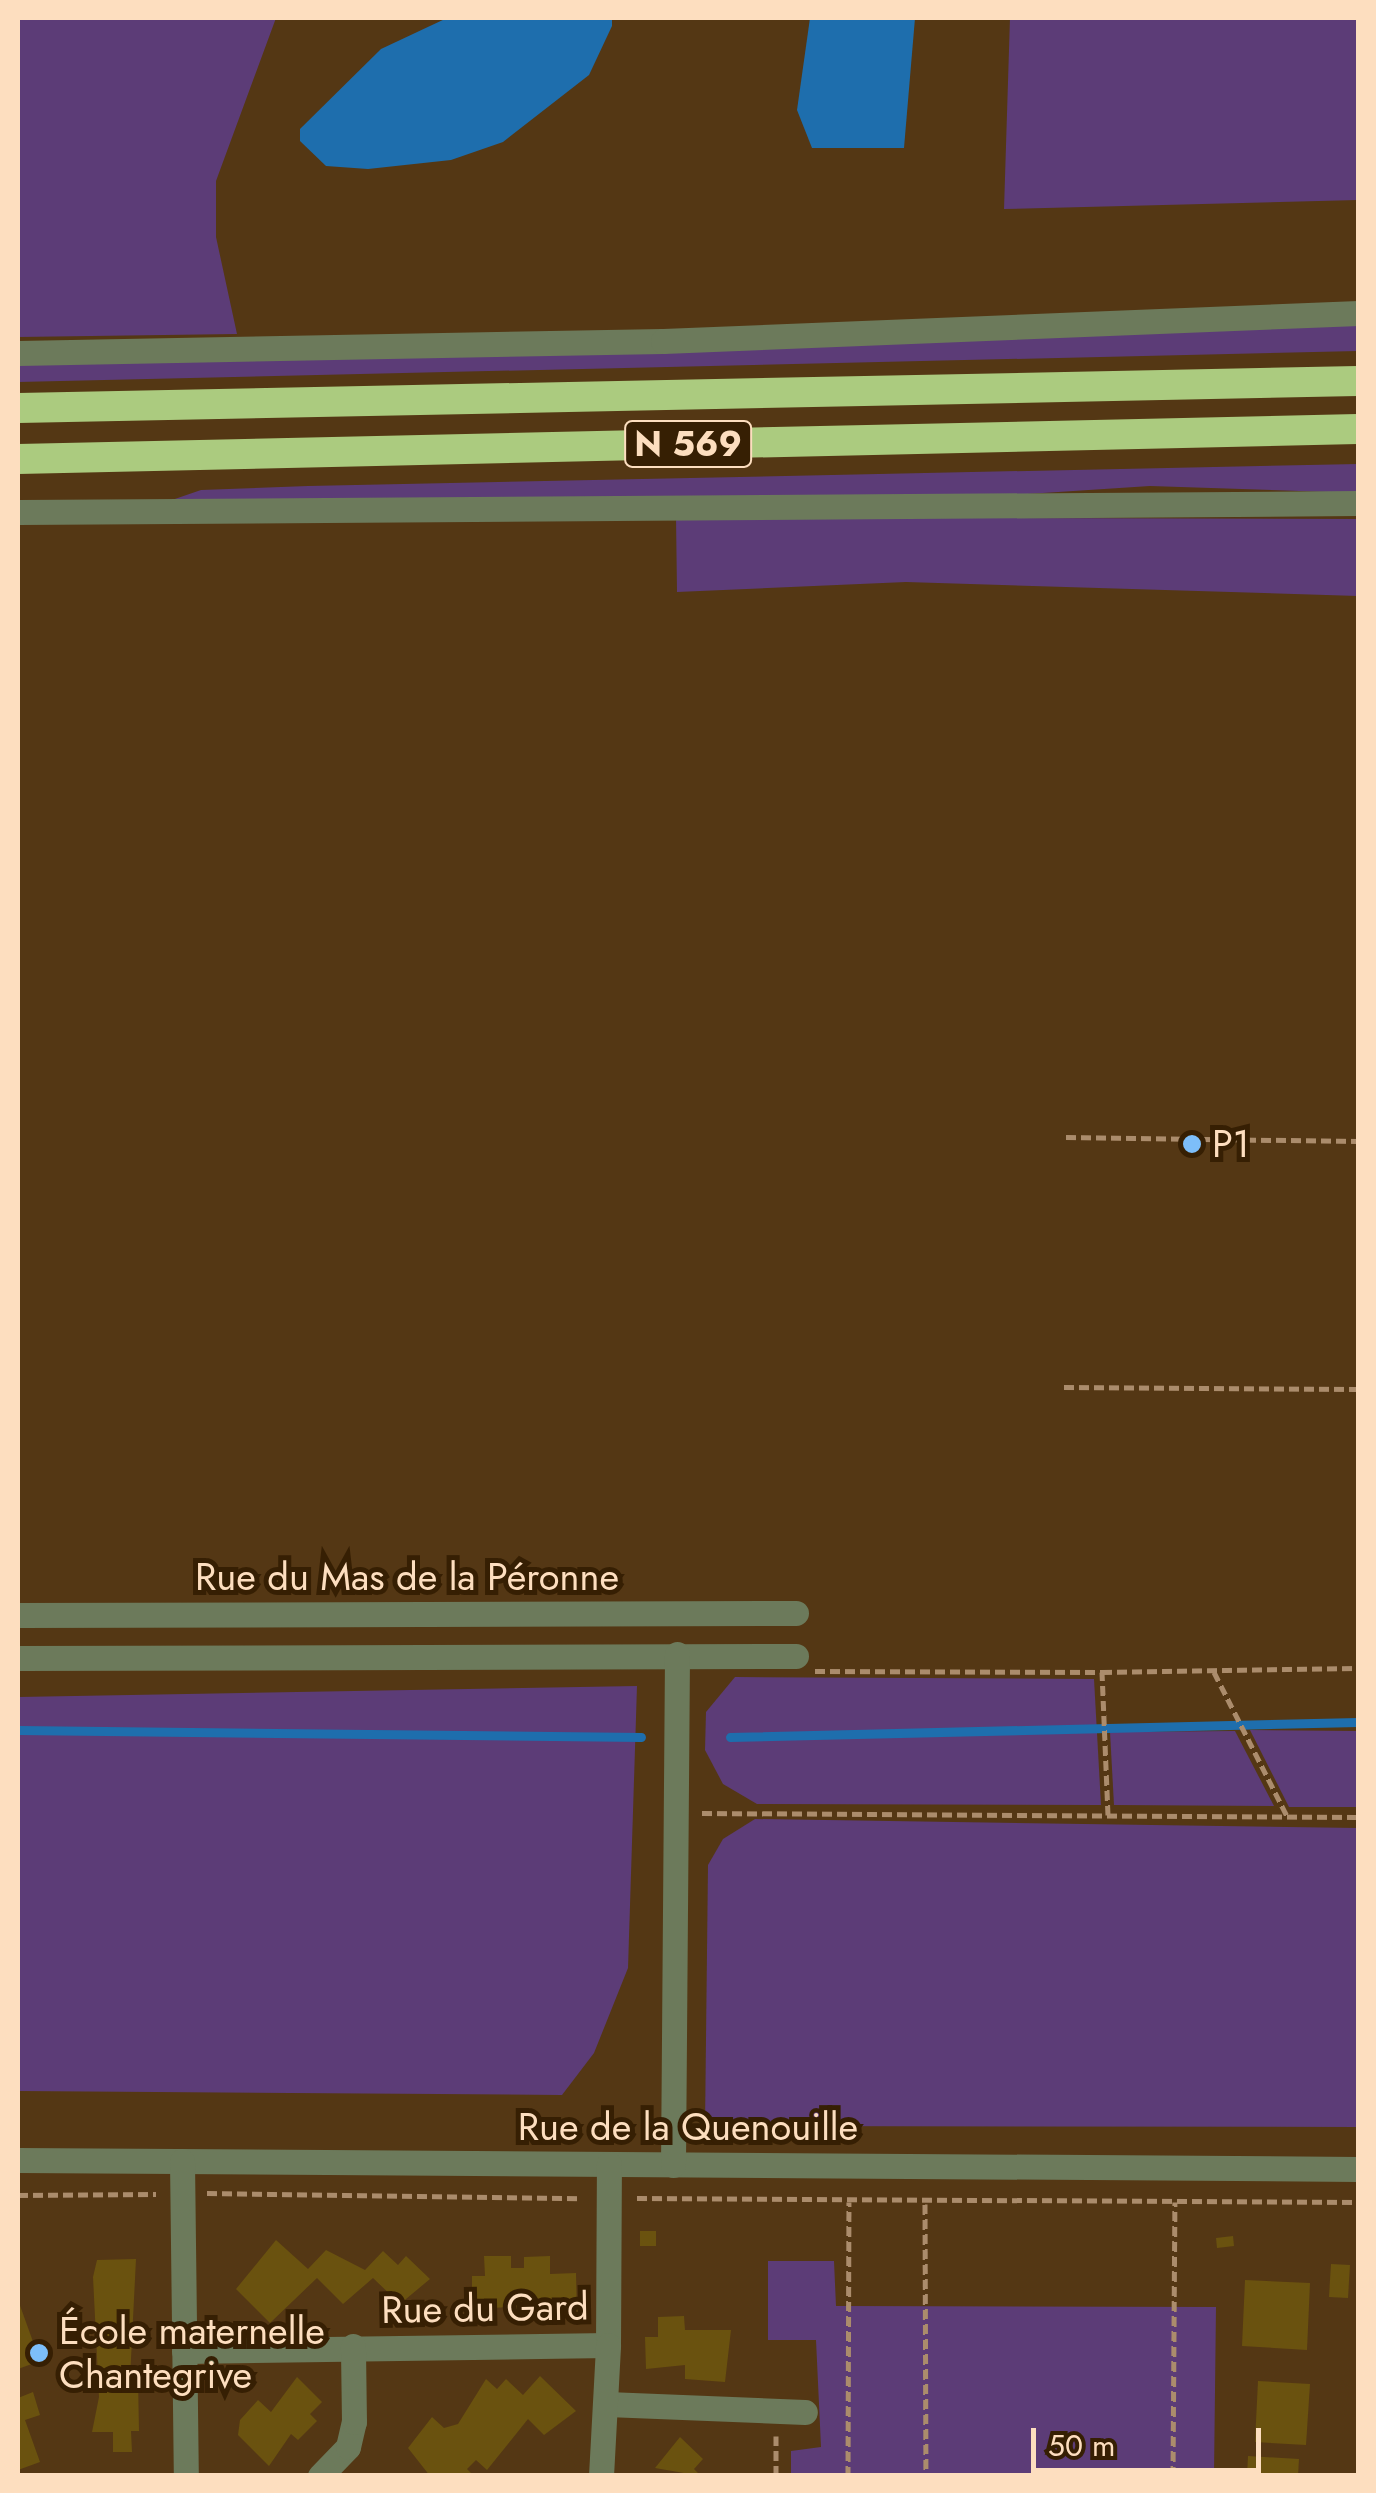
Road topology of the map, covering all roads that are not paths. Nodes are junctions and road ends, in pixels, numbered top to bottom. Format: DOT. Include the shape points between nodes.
graph roads {
  1 [pos="1358,312"];
  2 [pos="18,353"];
  3 [pos="1358,380"];
  4 [pos="18,408"];
  5 [pos="1358,428"];
  6 [pos="18,459"];
  7 [pos="1358,503"];
  8 [pos="18,512"];
  9 [pos="796,1614"];
  10 [pos="18,1615"];
  11 [pos="678,1654"];
  12 [pos="796,1656"];
  13 [pos="18,1658"];
  14 [pos="18,2160"];
  15 [pos="182,2161"];
  16 [pos="609,2164"];
  17 [pos="673,2165"];
  18 [pos="1358,2170"];
  19 [pos="608,2345"];
  20 [pos="354,2346"];
  21 [pos="184,2350"];
  22 [pos="607,2404"];
  23 [pos="805,2412"];
  24 [pos="186,2476"];
  25 [pos="320,2476"];
  26 [pos="601,2476"];
  1 -- 2 [label="street" via="664,340"];
  3 -- 4 [label="highway, N 569"];
  5 -- 6 [label="highway, N 569"];
  7 -- 8 [label="street"];
  9 -- 10 [label="street, Rue du Mas de la Péronne"];
  11 -- 12 [label="street, Rue du Mas de la Péronne"];
  11 -- 13 [label="street, Rue du Mas de la Péronne"];
  11 -- 17 [label="street"];
  14 -- 15 [label="street, Rue de la Quenouille"];
  15 -- 16 [label="street, Rue de la Quenouille"];
  15 -- 21 [label="street"];
  16 -- 17 [label="street, Rue de la Quenouille"];
  16 -- 19 [label="street, Rue du Gard"];
  17 -- 18 [label="street, Rue de la Quenouille"];
  19 -- 20 [label="street, Rue du Gard"];
  19 -- 22 [label="street"];
  20 -- 21 [label="street, Rue du Gard"];
  20 -- 25 [label="street" via="348,2447"];
  21 -- 24 [label="street"];
  22 -- 23 [label="street"];
  22 -- 26 [label="street"];
}
